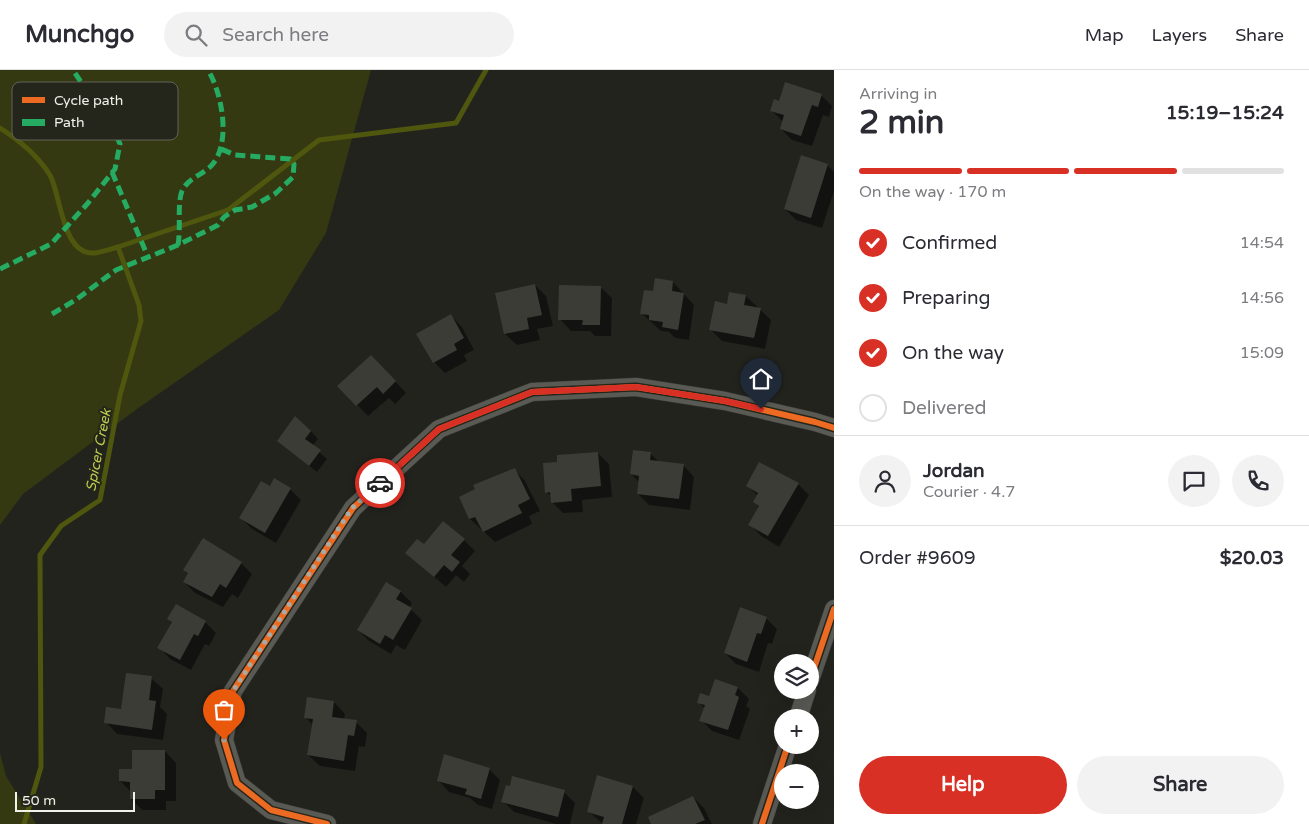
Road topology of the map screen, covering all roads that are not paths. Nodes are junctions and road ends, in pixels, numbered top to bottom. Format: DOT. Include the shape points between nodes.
graph roads {
  1 [pos="834,428"];
  2 [pos="834,609"];
  3 [pos="819,654"];
  4 [pos="785,754"];
  5 [pos="327,824"];
  6 [pos="762,824"];
  1 -- 5 [label="street" via="725,401 636,387 532,392 439,429 352,508 233,691 224,740 237,783 270,810"];
  2 -- 3 [label="street"];
  4 -- 6 [label="street"];
}
